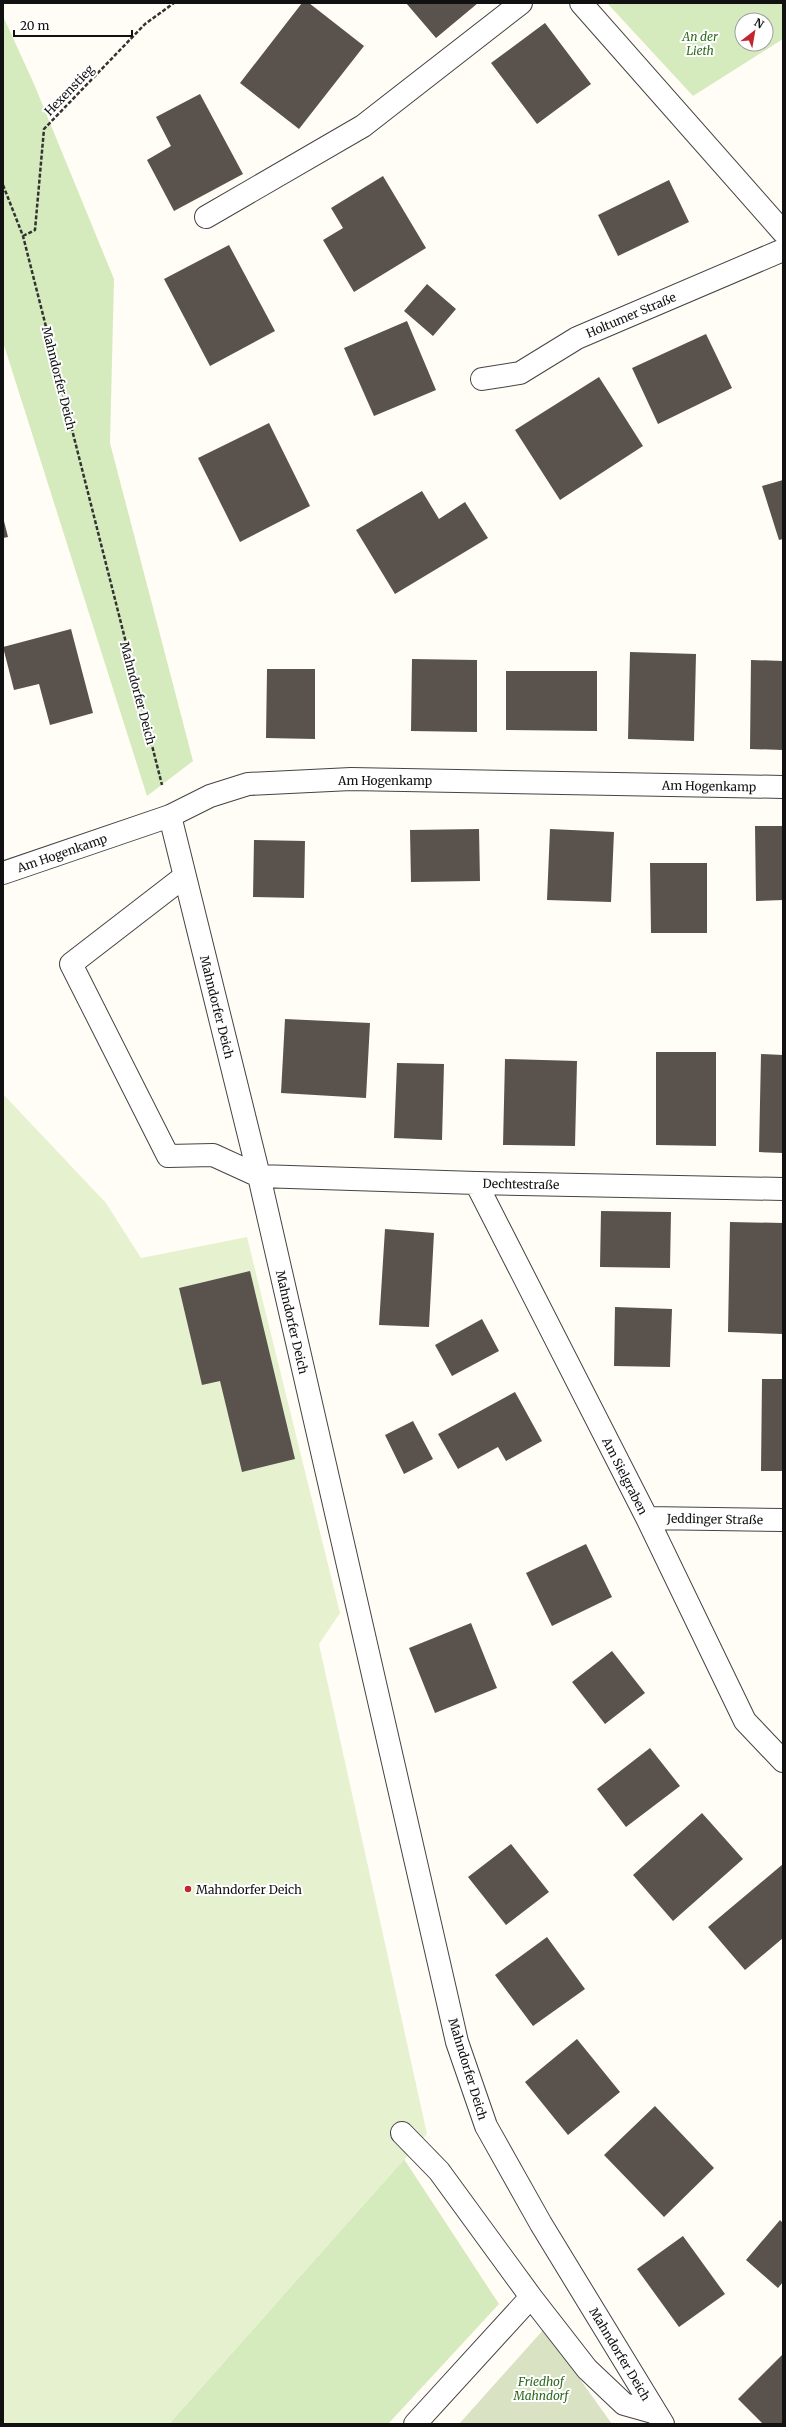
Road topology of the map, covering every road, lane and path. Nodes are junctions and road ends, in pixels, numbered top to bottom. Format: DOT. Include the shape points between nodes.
graph roads {
  1 [pos="174,3"];
  2 [pos="521,3"];
  3 [pos="581,3"];
  4 [pos="3,185"];
  5 [pos="206,217"];
  6 [pos="783,232"];
  7 [pos="23,236"];
  8 [pos="783,250"];
  9 [pos="482,379"];
  10 [pos="783,787"];
  11 [pos="170,816"];
  12 [pos="3,873"];
  13 [pos="185,876"];
  14 [pos="259,1176"];
  15 [pos="476,1183"];
  16 [pos="783,1189"];
  17 [pos="647,1518"];
  18 [pos="783,1520"];
  19 [pos="783,1761"];
  20 [pos="402,2133"];
  21 [pos="531,2297"];
  22 [pos="659,2419"];
  23 [pos="416,2424"];
  1 -- 7 [label="path, Hexenstieg" via="145,24 44,129 35,230"];
  2 -- 5 [label="street" via="363,126"];
  3 -- 6 [label="street"];
  4 -- 7 [label="path, Mahndorfer Deich"];
  7 -- 11 [label="path, Mahndorfer Deich"];
  8 -- 9 [label="street, Holtumer Straße" via="577,338 520,373"];
  10 -- 11 [label="street, Am Hogenkamp" via="350,779 248,784 210,796"];
  11 -- 12 [label="street, Am Hogenkamp"];
  11 -- 13 [label="street, Mahndorfer Deich"];
  13 -- 14 [label="street, Mahndorfer Deich"];
  13 -- 14 [label="street" via="71,964 168,1156 213,1155"];
  14 -- 15 [label="street, Dechtestraße"];
  14 -- 22 [label="street, Mahndorfer Deich" via="457,2042 486,2126 541,2224"];
  15 -- 16 [label="street, Dechtestraße"];
  15 -- 17 [label="street, Am Sielgraben"];
  17 -- 18 [label="street, Jeddinger Straße"];
  17 -- 19 [label="street, Am Sielgraben" via="745,1721"];
  20 -- 21 [label="street" via="440,2171"];
  21 -- 22 [label="street" via="587,2369 624,2404"];
  21 -- 23 [label="street"];
}
